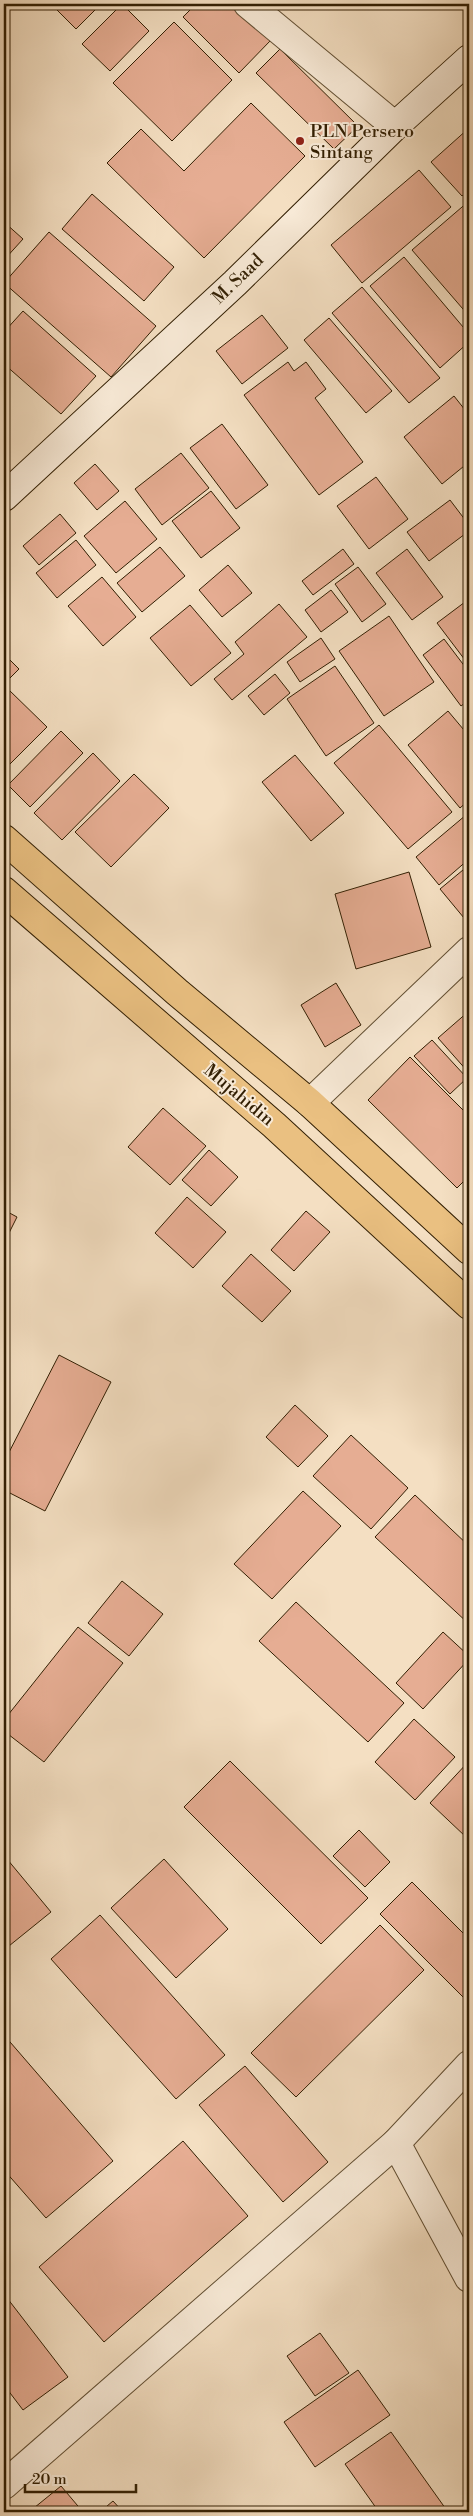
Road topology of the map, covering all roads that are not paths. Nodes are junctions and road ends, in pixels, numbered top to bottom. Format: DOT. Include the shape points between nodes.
graph roads {
  1 [pos="248,4"];
  2 [pos="469,59"];
  3 [pos="396,126"];
  4 [pos="4,497"];
  5 [pos="4,839"];
  6 [pos="4,891"];
  7 [pos="469,951"];
  8 [pos="310,1103"];
  9 [pos="469,1250"];
  10 [pos="469,1305"];
  11 [pos="469,2065"];
  12 [pos="396,2143"];
  13 [pos="469,2278"];
  14 [pos="4,2485"];
  1 -- 3 [label="street"];
  2 -- 3 [label="street, M. Saad"];
  3 -- 4 [label="street, M. Saad" via="235,283"];
  5 -- 8 [label="main road" via="177,992"];
  6 -- 10 [label="main road, Mujahidin" via="274,1125"];
  7 -- 8 [label="street"];
  8 -- 9 [label="main road"];
  11 -- 12 [label="street"];
  12 -- 13 [label="street"];
  12 -- 14 [label="street"];
}
